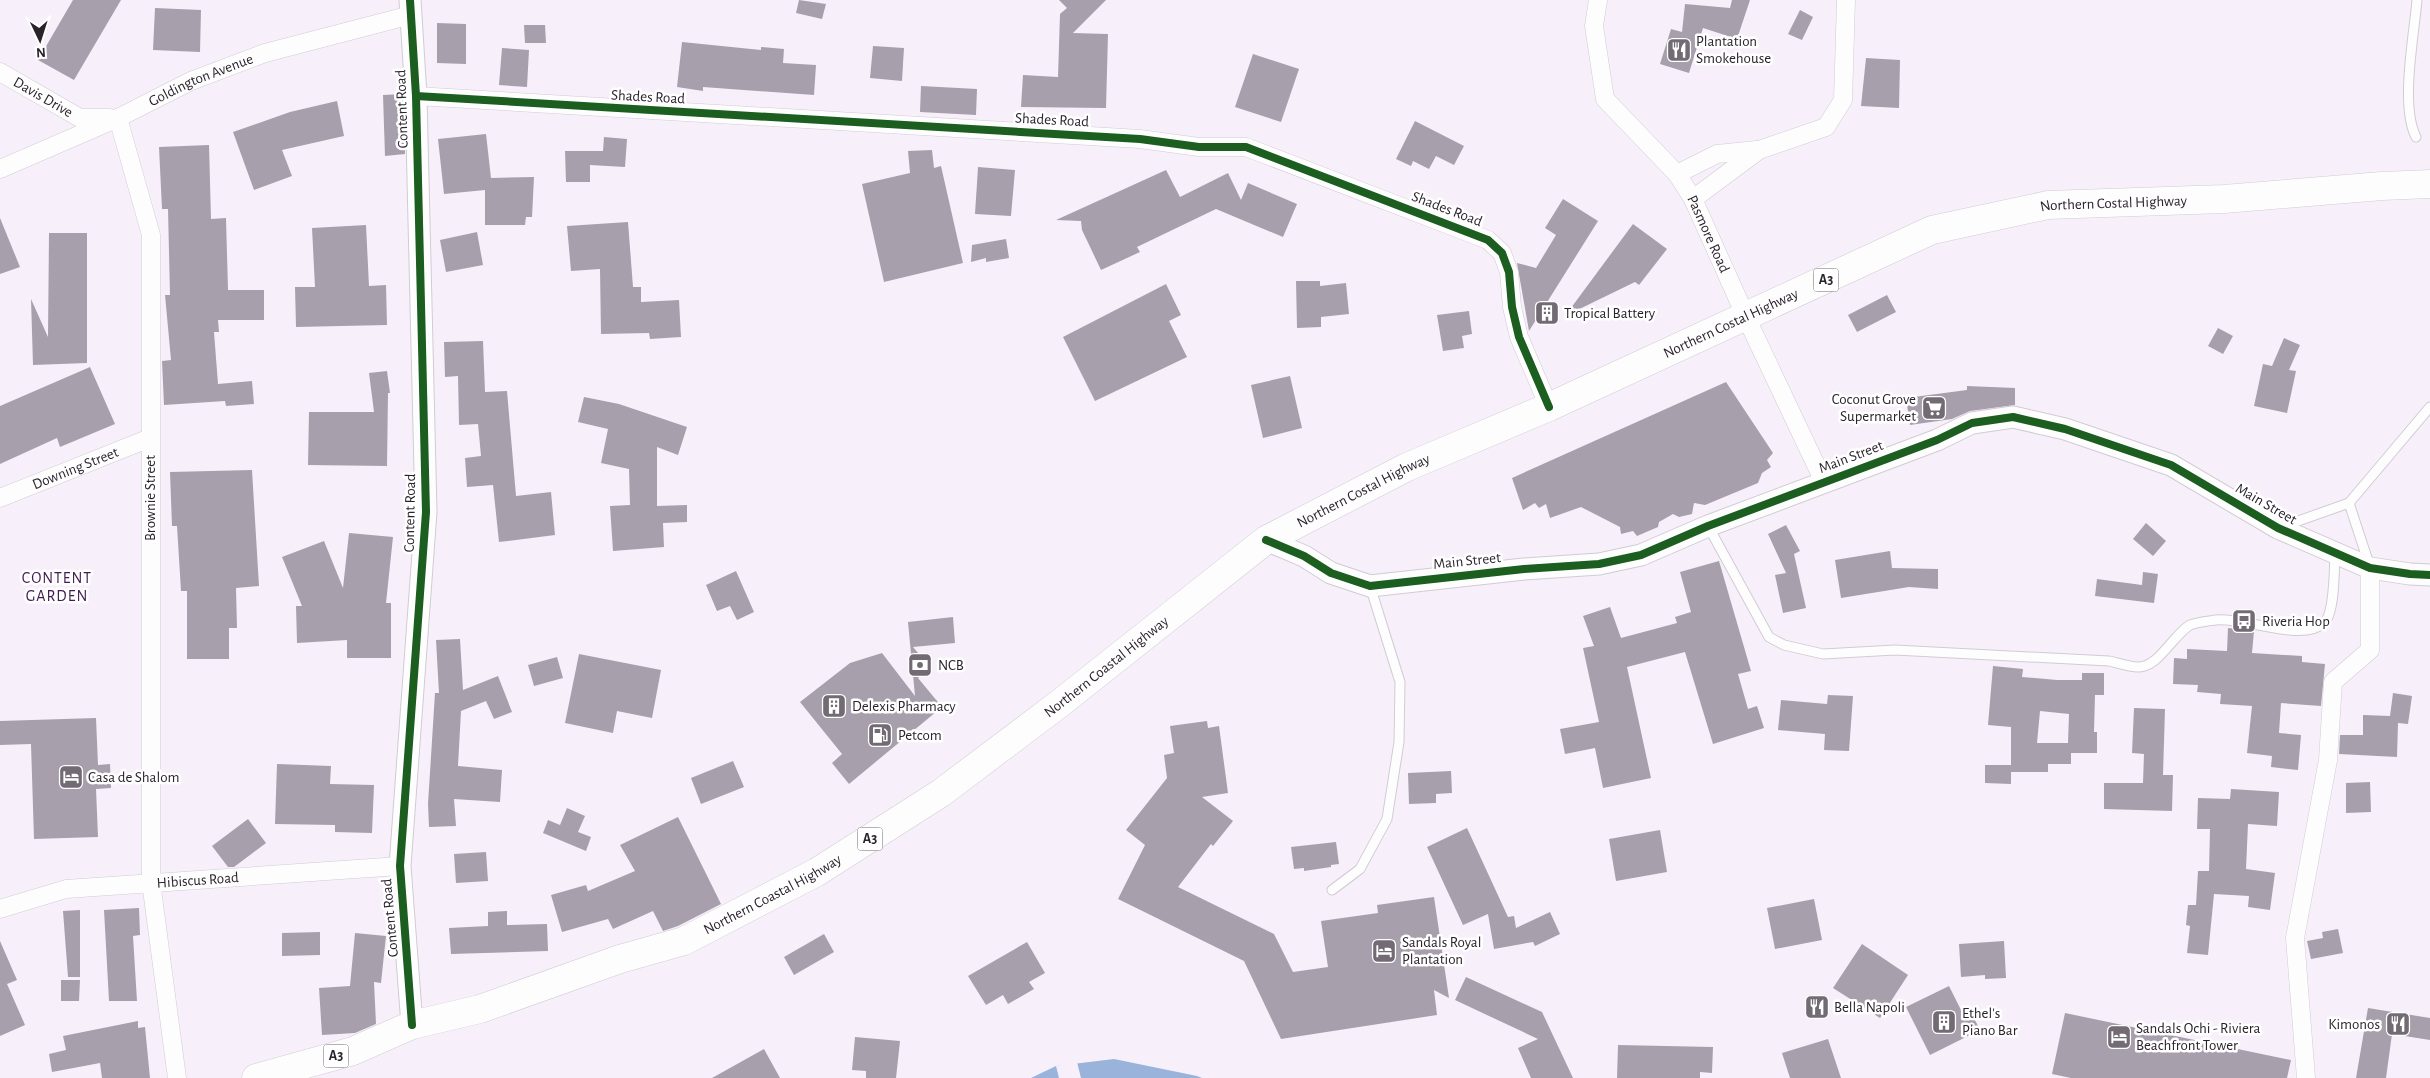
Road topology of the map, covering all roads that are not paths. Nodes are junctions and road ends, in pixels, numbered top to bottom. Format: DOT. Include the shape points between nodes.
graph roads {
  1 [pos="1598,0"];
  2 [pos="1846,0"];
  3 [pos="2417,0"];
  4 [pos="410,8"];
  5 [pos="0,72"];
  6 [pos="416,96"];
  7 [pos="118,118"];
  8 [pos="2416,137"];
  9 [pos="1759,150"];
  10 [pos="0,169"];
  11 [pos="1677,174"];
  12 [pos="2430,184"];
  13 [pos="1693,199"];
  14 [pos="1746,317"];
  15 [pos="1549,407"];
  16 [pos="2430,407"];
  17 [pos="150,438"];
  18 [pos="1824,482"];
  19 [pos="0,498"];
  20 [pos="2349,503"];
  21 [pos="1708,526"];
  22 [pos="2278,528"];
  23 [pos="1266,540"];
  24 [pos="2335,553"];
  25 [pos="2370,568"];
  26 [pos="2430,575"];
  27 [pos="1370,586"];
  28 [pos="400,866"];
  29 [pos="151,882"];
  30 [pos="1332,890"];
  31 [pos="0,909"];
  32 [pos="412,1025"];
  33 [pos="177,1078"];
  34 [pos="256,1078"];
  35 [pos="2306,1078"];
  1 -- 11 [label="street, Pasmore Road" via="1594,26 1605,99"];
  2 -- 9 [label="street" via="1843,100 1826,127"];
  3 -- 8 [label="lane" via="2408,101"];
  4 -- 6 [label="street, Content Road"];
  4 -- 7 [label="street, Goldington Avenue" via="265,53 192,81"];
  5 -- 7 [label="street, Davis Drive" via="80,118"];
  6 -- 15 [label="street, Shades Road" via="1140,139 1199,147 1246,147 1488,240 1502,253 1509,272 1519,337"];
  6 -- 28 [label="street, Content Road" via="426,512"];
  7 -- 10 [label="street, Goldington Avenue"];
  7 -- 17 [label="street, Brownie Street" via="151,235"];
  9 -- 11 [label="street" via="1716,154"];
  9 -- 13 [label="street"];
  11 -- 13 [label="street, Pasmore Road"];
  12 -- 14 [label="main road, Northern Costal Highway / A3" via="2224,198 2048,205 1932,230"];
  13 -- 14 [label="street, Pasmore Road"];
  14 -- 15 [label="main road, Northern Costal Highway / A3"];
  14 -- 18 [label="street, Pasmore Road"];
  15 -- 23 [label="main road, Northern Costal Highway / A3" via="1407,467"];
  16 -- 20 [label="lane"];
  17 -- 19 [label="street, Downing Street"];
  17 -- 29 [label="street, Brownie Street"];
  18 -- 21 [label="street, Main Street"];
  18 -- 22 [label="street, Main Street" via="1937,440 1972,423 2013,417 2065,429 2171,464"];
  20 -- 22 [label="lane"];
  20 -- 25 [label="lane"];
  21 -- 24 [label="lane" via="1769,637 1784,645 1823,654 1905,651 2109,661 2139,668 2151,664 2191,625 2218,620 2303,631 2324,624 2330,616"];
  21 -- 27 [label="street, Main Street" via="1641,556 1599,564"];
  22 -- 24 [label="street, Main Street"];
  23 -- 27 [label="street, Main Street" via="1304,556 1331,573"];
  23 -- 32 [label="main road, Northern Coastal Highway / A3" via="941,793 817,872 684,941 620,959 480,1009"];
  24 -- 25 [label="street, Main Street"];
  25 -- 26 [label="street, Main Street"];
  25 -- 35 [label="street" via="2370,650 2333,682 2328,760 2295,938"];
  27 -- 30 [label="lane" via="1400,682 1399,742 1388,819 1360,869"];
  28 -- 29 [label="street, Hibiscus Road"];
  28 -- 32 [label="street, Content Road"];
  29 -- 31 [label="street, Hibiscus Road" via="66,889"];
  29 -- 33 [label="street, Brownie Street"];
  32 -- 34 [label="main road, Northern Coastal Highway / A3" via="353,1051"];
}
